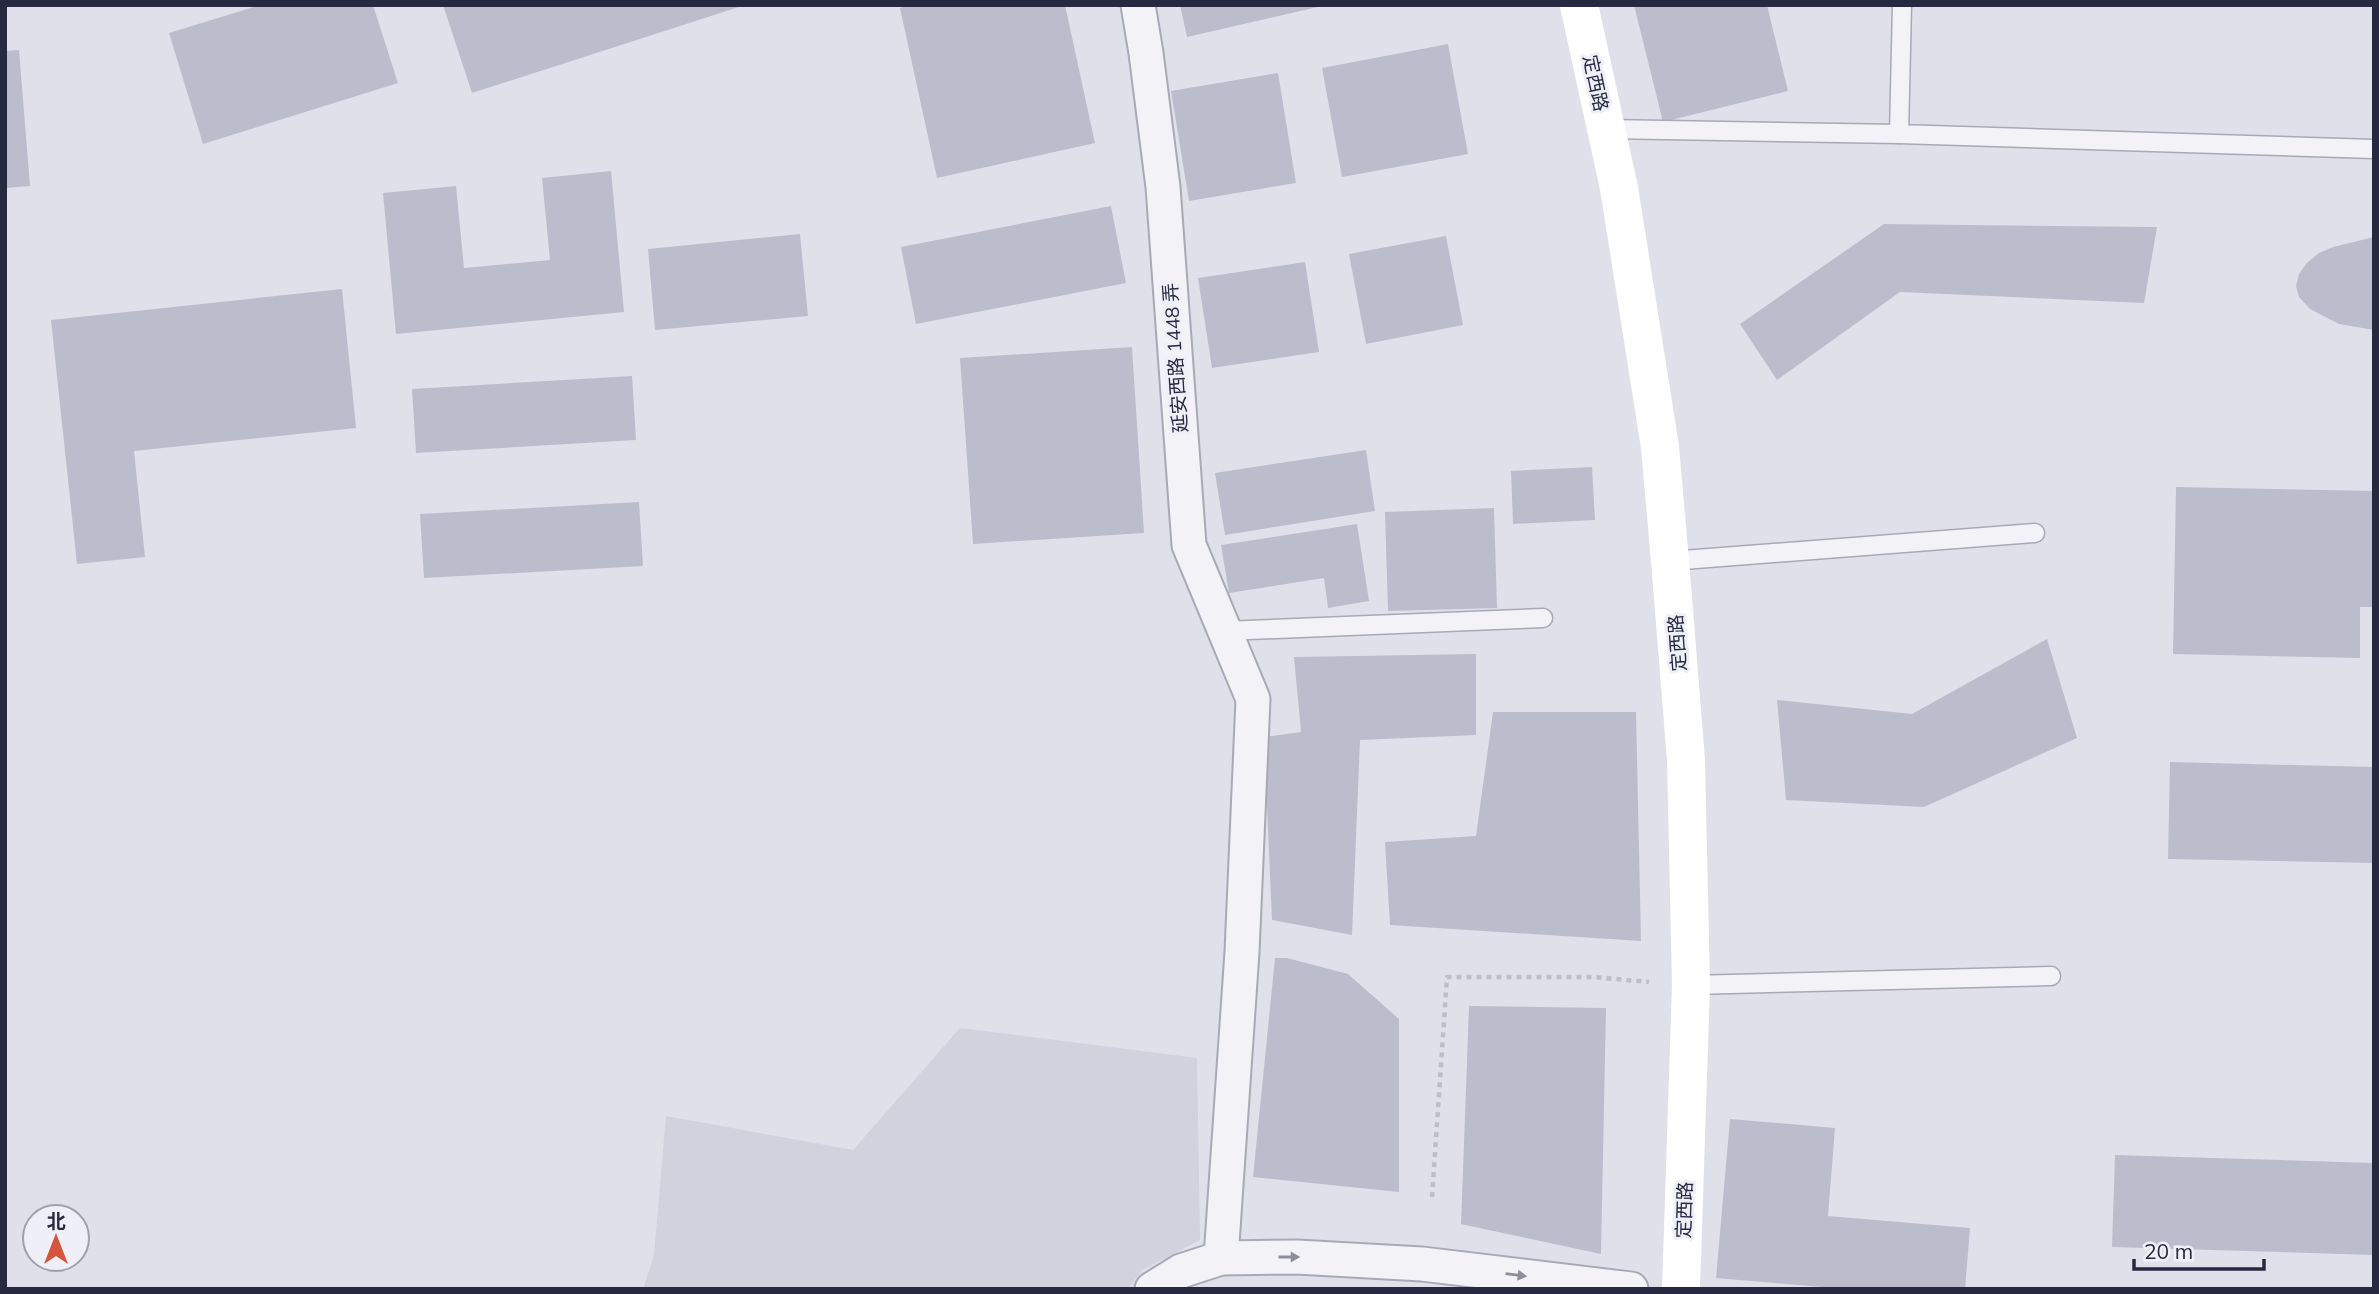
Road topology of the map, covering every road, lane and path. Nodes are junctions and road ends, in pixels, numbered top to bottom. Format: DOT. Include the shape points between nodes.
graph roads {
  1 [pos="1138,5"];
  2 [pos="1579,5"];
  3 [pos="1902,5"];
  4 [pos="1606,129"];
  5 [pos="1899,134"];
  6 [pos="2374,149"];
  7 [pos="2035,533"];
  8 [pos="1670,561"];
  9 [pos="1543,618"];
  10 [pos="1224,632"];
  11 [pos="2051,976"];
  12 [pos="1691,985"];
  13 [pos="1432,1197"];
  14 [pos="1221,1258"];
  15 [pos="1152,1289"];
  16 [pos="1631,1289"];
  17 [pos="1681,1289"];
  1 -- 10 [label="street, 延安西路 1448 弄" via="1163,187 1189,545"];
  2 -- 4 [label="street, 定西路"];
  3 -- 5 [label="lane"];
  4 -- 5 [label="lane"];
  4 -- 8 [label="street, 定西路" via="1660,447"];
  5 -- 6 [label="lane"];
  7 -- 8 [label="lane"];
  8 -- 12 [label="street, 定西路" via="1686,760"];
  9 -- 10 [label="lane"];
  10 -- 14 [label="street, 延安西路 1448 弄" via="1253,699"];
  11 -- 12 [label="lane"];
  12 -- 13 [label="path" via="1593,977 1447,977"];
  12 -- 17 [label="street, 定西路"];
  14 -- 15 [label="street" via="1181,1271"];
  14 -- 16 [label="street, one-way" via="1357,1259"];
}
